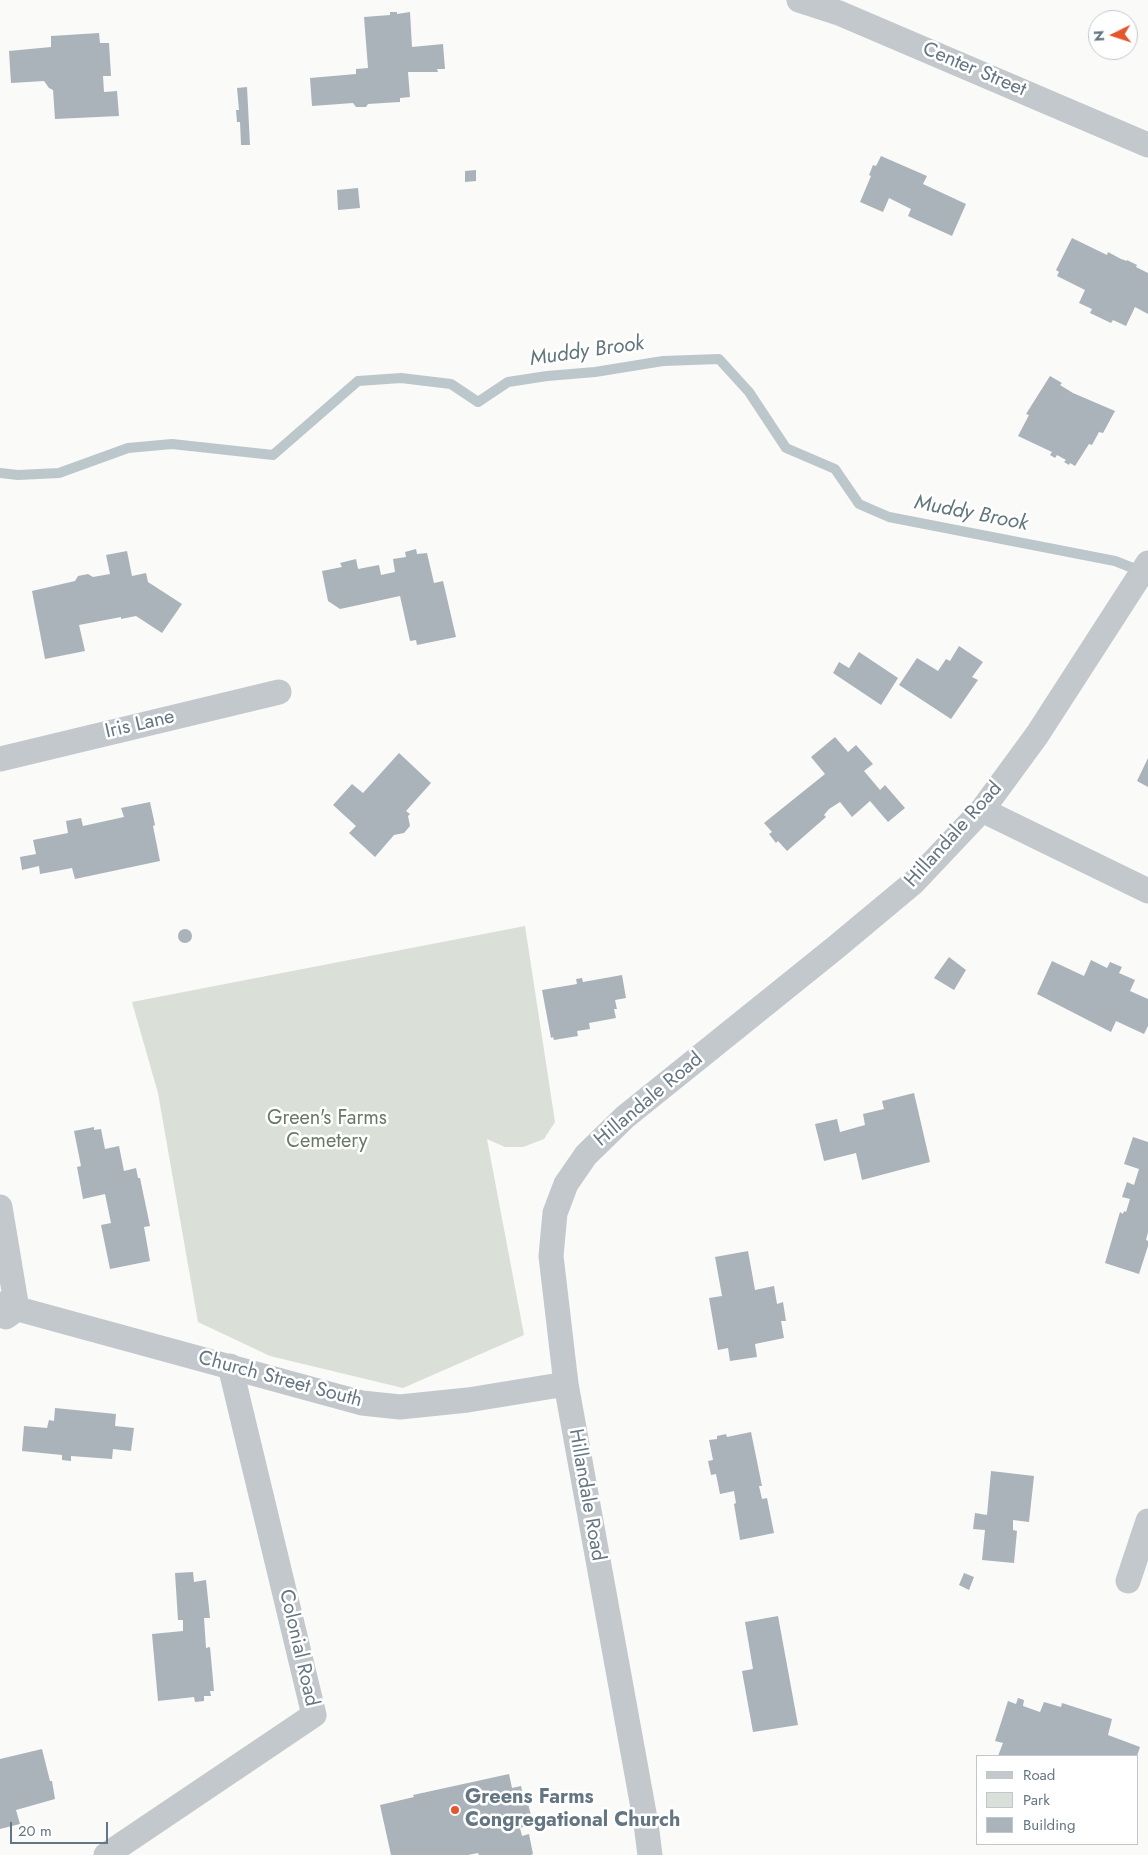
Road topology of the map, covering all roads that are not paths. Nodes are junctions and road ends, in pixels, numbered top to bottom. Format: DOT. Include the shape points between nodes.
graph roads {
  1 [pos="799,0"];
  2 [pos="1148,145"];
  3 [pos="1148,563"];
  4 [pos="279,692"];
  5 [pos="0,759"];
  6 [pos="982,810"];
  7 [pos="1148,891"];
  8 [pos="0,1207"];
  9 [pos="6,1311"];
  10 [pos="230,1366"];
  11 [pos="566,1384"];
  12 [pos="1148,1521"];
  13 [pos="1128,1581"];
  14 [pos="106,1855"];
  15 [pos="650,1855"];
  1 -- 2 [label="street, Center Street" via="839,13"];
  3 -- 6 [label="street, Hillandale Road" via="1037,735"];
  4 -- 5 [label="street, Iris Lane"];
  6 -- 7 [label="street"];
  6 -- 11 [label="street, Hillandale Road" via="913,883 625,1117 586,1154 566,1184 555,1213 552,1256"];
  8 -- 9 [label="street"];
  9 -- 10 [label="street, Church Street South"];
  10 -- 11 [label="street, Church Street South" via="362,1403 400,1407"];
  10 -- 14 [label="street, Colonial Road" via="314,1715"];
  11 -- 15 [label="street, Hillandale Road"];
  12 -- 13 [label="street"];
}
